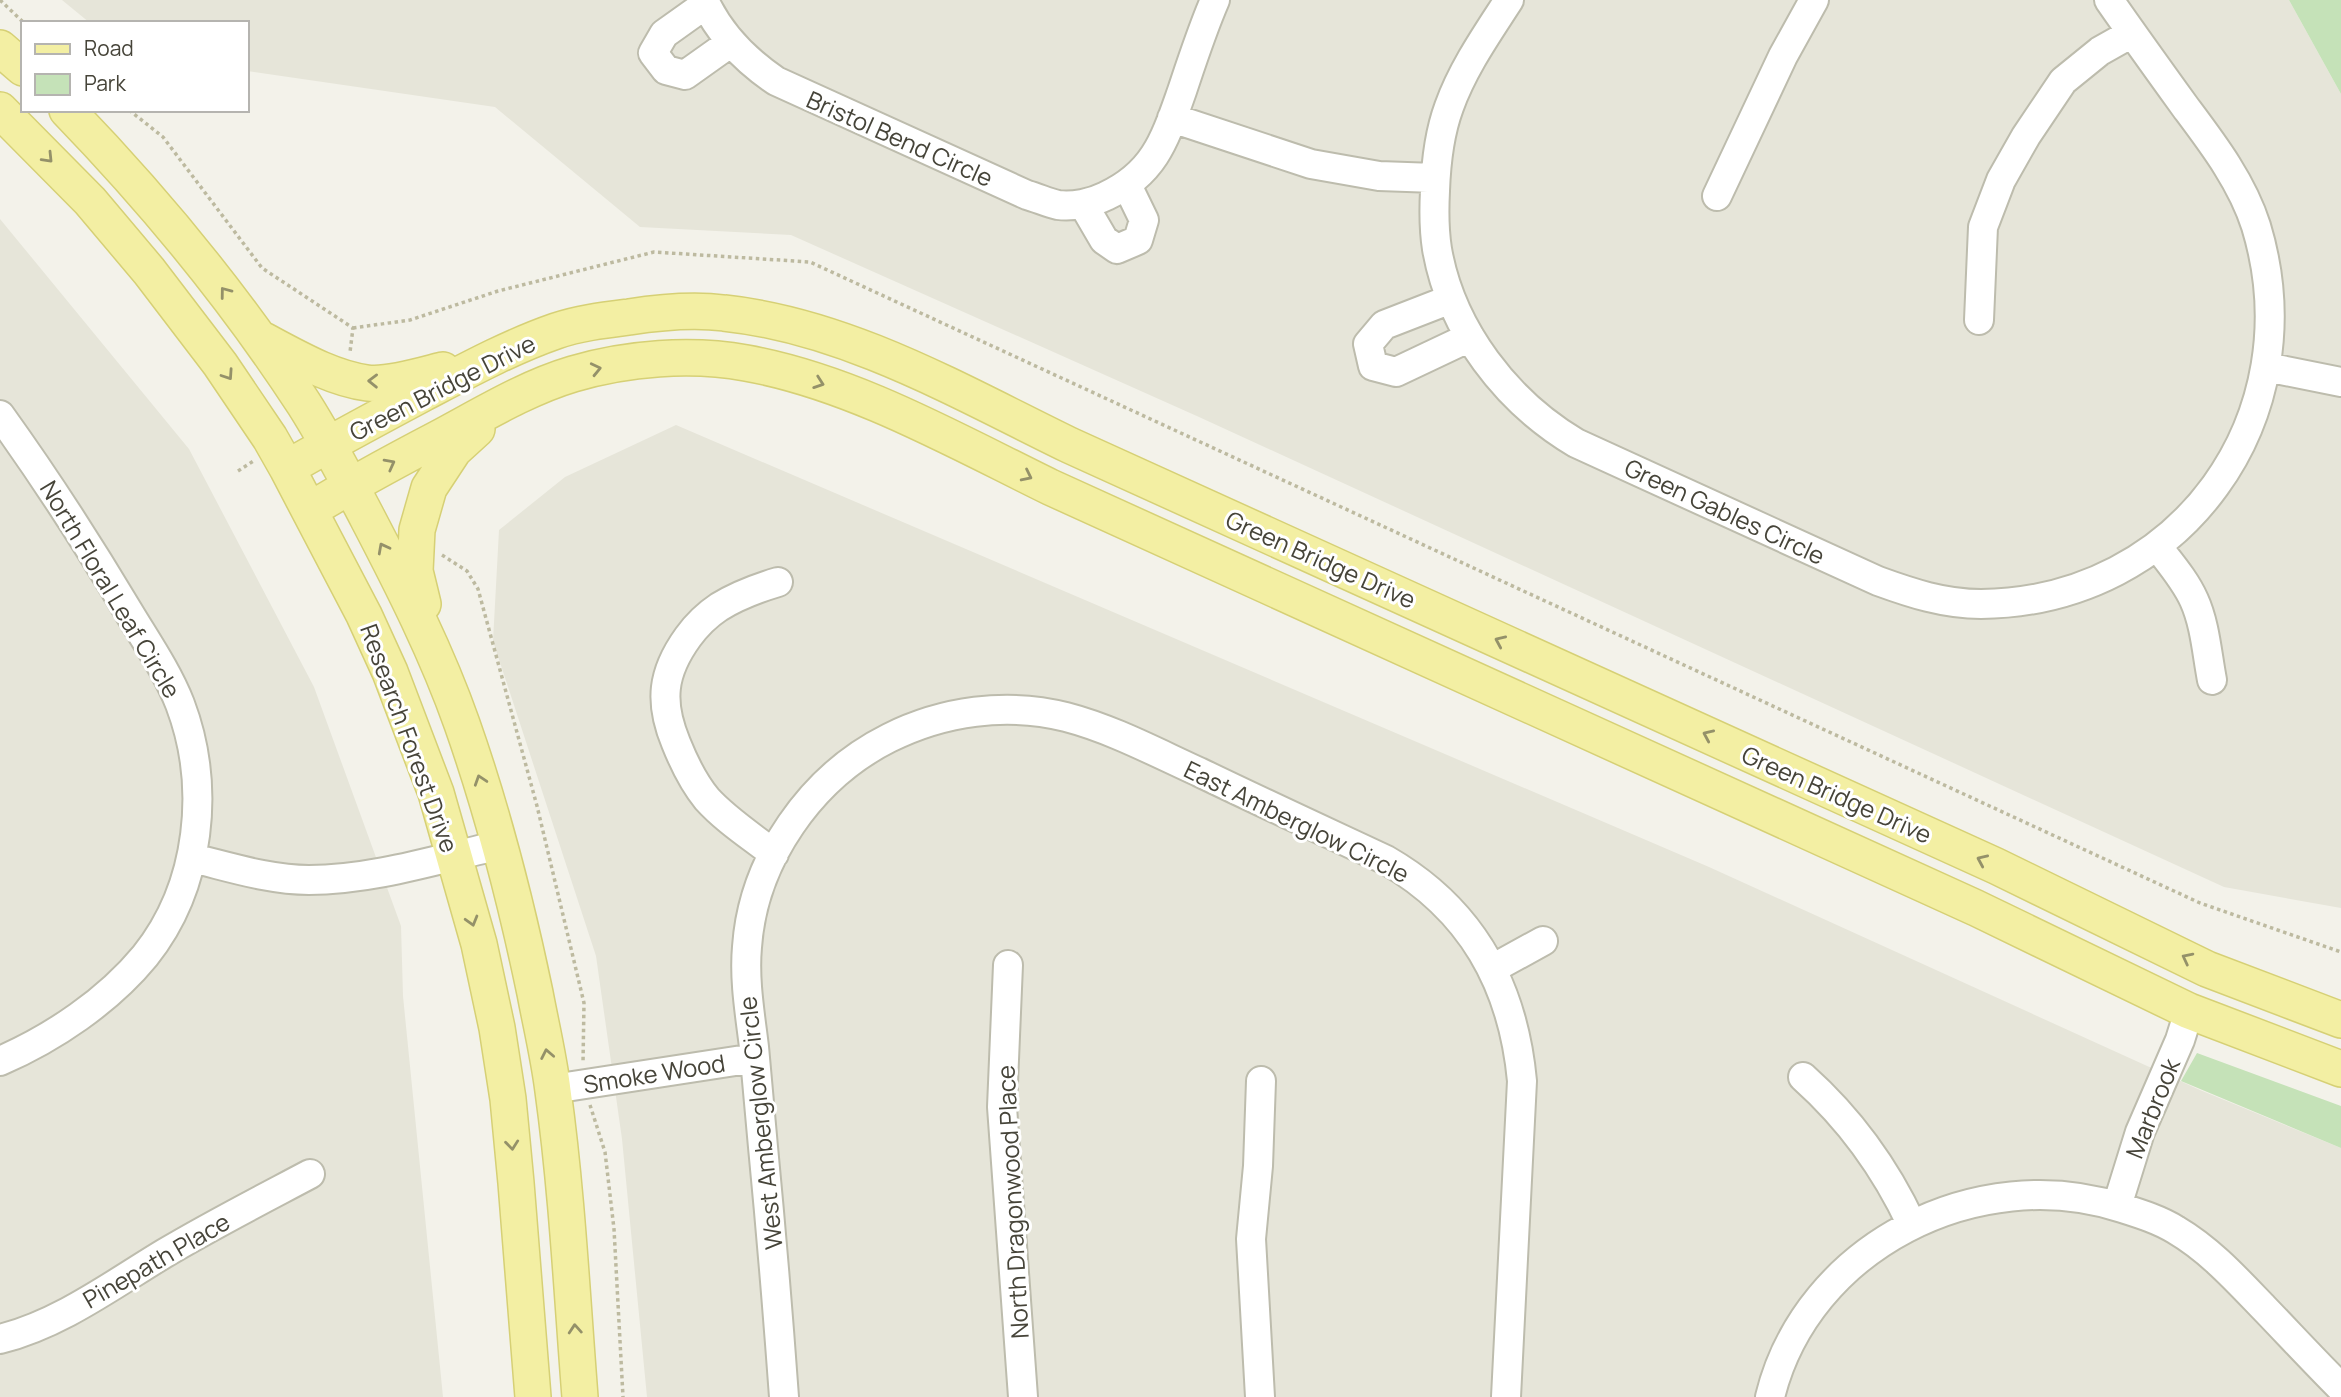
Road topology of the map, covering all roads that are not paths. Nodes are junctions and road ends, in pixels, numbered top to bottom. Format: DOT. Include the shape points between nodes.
graph roads {
  1 [pos="1215,0"];
  2 [pos="1509,0"];
  3 [pos="1814,0"];
  4 [pos="2109,0"];
  5 [pos="705,2"];
  6 [pos="2132,33"];
  7 [pos="730,43"];
  8 [pos="0,48"];
  9 [pos="21,66"];
  10 [pos="0,110"];
  11 [pos="69,112"];
  12 [pos="1172,118"];
  13 [pos="1435,178"];
  14 [pos="1127,185"];
  15 [pos="1717,196"];
  16 [pos="1083,204"];
  17 [pos="1451,299"];
  18 [pos="1979,320"];
  19 [pos="258,337"];
  20 [pos="1470,337"];
  21 [pos="487,360"];
  22 [pos="2266,367"];
  23 [pos="2341,382"];
  24 [pos="507,401"];
  25 [pos="0,415"];
  26 [pos="328,444"];
  27 [pos="287,468"];
  28 [pos="350,486"];
  29 [pos="310,510"];
  30 [pos="2157,546"];
  31 [pos="778,582"];
  32 [pos="434,656"];
  33 [pos="2211,680"];
  34 [pos="500,845"];
  35 [pos="774,853"];
  36 [pos="454,856"];
  37 [pos="192,858"];
  38 [pos="1543,941"];
  39 [pos="1008,965"];
  40 [pos="1492,969"];
  41 [pos="2189,1011"];
  42 [pos="2341,1020"];
  43 [pos="2341,1037"];
  44 [pos="755,1058"];
  45 [pos="0,1062"];
  46 [pos="2341,1069"];
  47 [pos="1803,1077"];
  48 [pos="1261,1081"];
  49 [pos="553,1089"];
  50 [pos="310,1174"];
  51 [pos="2117,1206"];
  52 [pos="1912,1224"];
  53 [pos="0,1339"];
  54 [pos="2336,1375"];
  55 [pos="533,1397"];
  56 [pos="580,1397"];
  57 [pos="784,1397"];
  58 [pos="1023,1397"];
  59 [pos="1261,1397"];
  60 [pos="1506,1397"];
  61 [pos="1770,1397"];
  1 -- 12 [label="street, Bristol Bend Circle"];
  2 -- 13 [label="street, Green Gables Circle" via="1479,45 1448,108"];
  3 -- 15 [label="street"];
  4 -- 6 [label="street, Green Gables Circle"];
  5 -- 7 [label="street, Bristol Bend Circle"];
  5 -- 7 [label="street, Bristol Bend Circle" via="664,34 653,53 667,70 685,75"];
  6 -- 18 [label="street" via="2063,81 2001,180 1983,227"];
  6 -- 22 [label="street, Green Gables Circle" via="2230,171 2255,224 2268,288"];
  7 -- 16 [label="street, Bristol Bend Circle" via="776,82 1027,195 1060,205"];
  8 -- 9 [label="main road"];
  10 -- 27 [label="main road, Research Forest Drive, one-way" via="90,201 149,271 220,364"];
  19 -- 11 [label="main road, Research Forest Drive, one-way" via="186,241"];
  12 -- 13 [label="street" via="1311,164 1379,176"];
  12 -- 14 [label="street, Bristol Bend Circle" via="1153,159"];
  13 -- 17 [label="street, Green Gables Circle" via="1437,248"];
  14 -- 16 [label="street, Bristol Bend Circle"];
  14 -- 16 [label="street" via="1144,220 1138,240 1128,245 1117,249 1104,240"];
  17 -- 20 [label="street, Green Gables Circle"];
  17 -- 20 [label="street" via="1384,325 1368,344 1373,366 1396,372"];
  21 -- 19 [label="main road, one-way" via="369,384 329,373"];
  19 -- 26 [label="main road, Research Forest Drive"];
  20 -- 30 [label="street, Green Gables Circle" via="1514,394 1576,443 1878,581 1925,597 1980,604 2050,596 2095,582"];
  21 -- 26 [label="main road, Green Bridge Drive"];
  42 -- 21 [label="main road, Green Bridge Drive, one-way" via="2207,969 1996,866 844,342 756,317 682,311 558,330"];
  22 -- 23 [label="street"];
  22 -- 30 [label="street, Green Gables Circle" via="2254,414 2234,457 2210,495"];
  28 -- 24 [label="main road, Green Bridge Drive, one-way"];
  24 -- 32 [label="main road" via="454,450 429,488 420,519 415,571"];
  24 -- 41 [label="main road, Green Bridge Drive, one-way" via="572,374 684,358 747,363 828,386 1976,908"];
  25 -- 37 [label="street, North Floral Leaf Circle" via="83,537 169,678 180,704 197,779"];
  26 -- 27 [label="main road, Green Bridge Drive"];
  26 -- 28 [label="main road, Research Forest Drive"];
  27 -- 29 [label="main road, Research Forest Drive"];
  28 -- 29 [label="main road, Green Bridge Drive"];
  32 -- 28 [label="main road, Research Forest Drive, one-way"];
  29 -- 36 [label="main road, Research Forest Drive" via="390,672 436,793"];
  30 -- 33 [label="street" via="2195,600"];
  31 -- 35 [label="street" via="717,608 696,626 666,676 664,699 670,730 686,769 731,822"];
  34 -- 32 [label="main road, Research Forest Drive, one-way" via="461,722"];
  34 -- 36 [label="street"];
  49 -- 34 [label="main road, Research Forest Drive, one-way"];
  35 -- 40 [label="street, East Amberglow Circle" via="815,794 878,743 956,714 1037,712 1063,716 1115,733 1387,860 1446,904"];
  35 -- 44 [label="street, West Amberglow Circle" via="755,899 746,950"];
  36 -- 37 [label="street" via="344,878 309,880"];
  36 -- 55 [label="main road, Research Forest Drive, one-way" via="479,944 508,1098"];
  37 -- 45 [label="street, North Floral Leaf Circle" via="179,895 146,954 79,1016"];
  38 -- 40 [label="street"];
  39 -- 58 [label="street, North Dragonwood Place" via="1002,1107"];
  40 -- 60 [label="street, East Amberglow Circle" via="1515,1031 1522,1081"];
  41 -- 43 [label="main road" via="2193,996 2208,990"];
  41 -- 46 [label="main road, Green Bridge Drive"];
  41 -- 51 [label="street, Marbrook" via="2140,1132"];
  44 -- 49 [label="street, Smoke Wood"];
  44 -- 57 [label="street, West Amberglow Circle"];
  47 -- 52 [label="street" via="1862,1139"];
  48 -- 59 [label="street" via="1251,1239"];
  56 -- 49 [label="main road, Research Forest Drive, one-way"];
  50 -- 53 [label="street, Pinepath Place" via="205,1229 55,1319"];
  51 -- 52 [label="street" via="2065,1196 2007,1196 1954,1207"];
  51 -- 54 [label="street" via="2150,1217 2200,1247"];
  52 -- 61 [label="street" via="1869,1251 1826,1292 1793,1339"];
}
